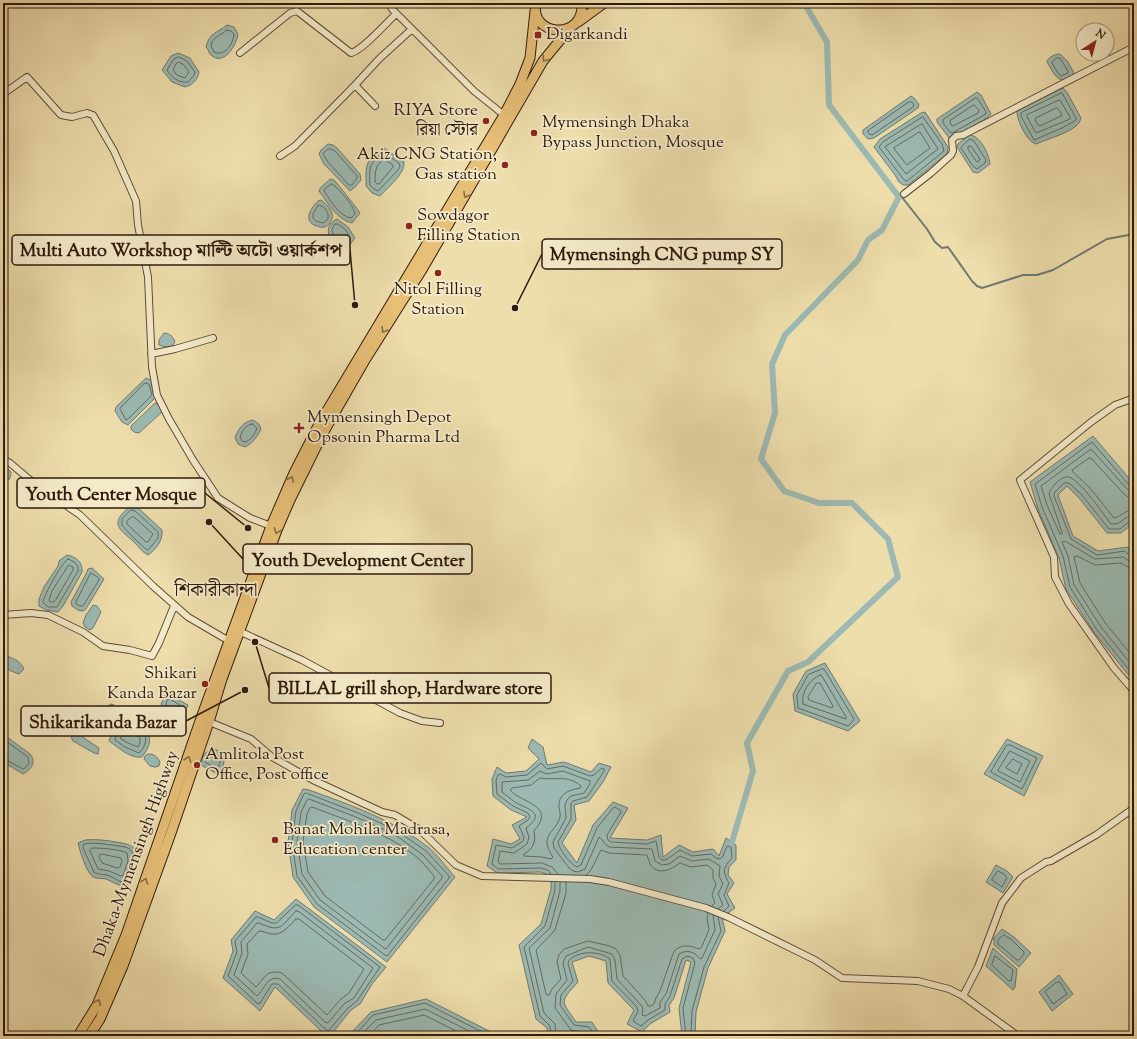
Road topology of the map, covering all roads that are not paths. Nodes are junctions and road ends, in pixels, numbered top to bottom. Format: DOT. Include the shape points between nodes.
graph roads {
  1 [pos="389,3"];
  2 [pos="582,3"];
  3 [pos="604,3"];
  4 [pos="535,6"];
  5 [pos="396,14"];
  6 [pos="572,27"];
  7 [pos="412,29"];
  8 [pos="1134,47"];
  9 [pos="240,53"];
  10 [pos="355,85"];
  11 [pos="3,94"];
  12 [pos="375,106"];
  13 [pos="504,115"];
  14 [pos="280,156"];
  15 [pos="904,194"];
  16 [pos="213,338"];
  17 [pos="151,354"];
  18 [pos="1134,398"];
  19 [pos="3,459"];
  20 [pos="271,526"];
  21 [pos="174,606"];
  22 [pos="3,616"];
  23 [pos="241,632"];
  24 [pos="229,642"];
  25 [pos="1134,691"];
  26 [pos="205,720"];
  27 [pos="440,723"];
  28 [pos="1134,808"];
  29 [pos="963,996"];
  30 [pos="78,1036"];
  31 [pos="89,1036"];
  32 [pos="1018,1036"];
  1 -- 5 [label="street"];
  2 -- 6 [label="highway" via="581,15"];
  3 -- 6 [label="highway"];
  4 -- 6 [label="highway" via="538,18 548,28 563,30"];
  4 -- 13 [label="highway, Dhaka-Mymensingh Highway" via="530,58"];
  5 -- 7 [label="street"];
  5 -- 9 [label="street" via="355,52 351,53 297,11 290,13"];
  6 -- 23 [label="highway, Dhaka-Mymensingh Highway, one-way" via="543,61 439,241 322,435 282,518"];
  7 -- 10 [label="street"];
  7 -- 13 [label="street" via="474,91"];
  8 -- 15 [label="street" via="963,135 956,136 952,140 951,155"];
  10 -- 12 [label="street"];
  10 -- 14 [label="street" via="295,146"];
  11 -- 17 [label="street" via="27,77 61,115 72,117 87,113 93,115 97,121 114,151 136,201 148,277"];
  20 -- 13 [label="highway, Dhaka-Mymensingh Highway, one-way" via="319,424"];
  16 -- 17 [label="street"];
  17 -- 20 [label="street" via="158,395 193,460 218,498 250,518"];
  18 -- 25 [label="street" via="1115,405 1091,422 1020,480 1054,557 1055,577 1069,604 1114,668"];
  19 -- 21 [label="street" via="53,498 80,515"];
  20 -- 24 [label="highway, Dhaka-Mymensingh Highway"];
  21 -- 22 [label="street" via="152,656 103,646 83,632 48,615 31,612"];
  21 -- 24 [label="street"];
  23 -- 26 [label="highway, Dhaka-Mymensingh Highway"];
  23 -- 27 [label="street" via="302,660 400,713 422,721"];
  24 -- 26 [label="highway, Dhaka-Mymensingh Highway"];
  26 -- 29 [label="street" via="251,739 272,757 313,780 382,812 395,815 420,830 456,865 482,876 609,882 706,908 728,917 815,960 842,978 918,981 949,989"];
  30 -- 26 [label="highway, Dhaka-Mymensingh Highway, one-way" via="97,1005 126,935 188,760"];
  26 -- 31 [label="highway, Dhaka-Mymensingh Highway" via="170,836 123,966 100,1019"];
  28 -- 29 [label="street" via="1096,835 1021,878 1002,903 978,967"];
  29 -- 32 [label="street"];
}
